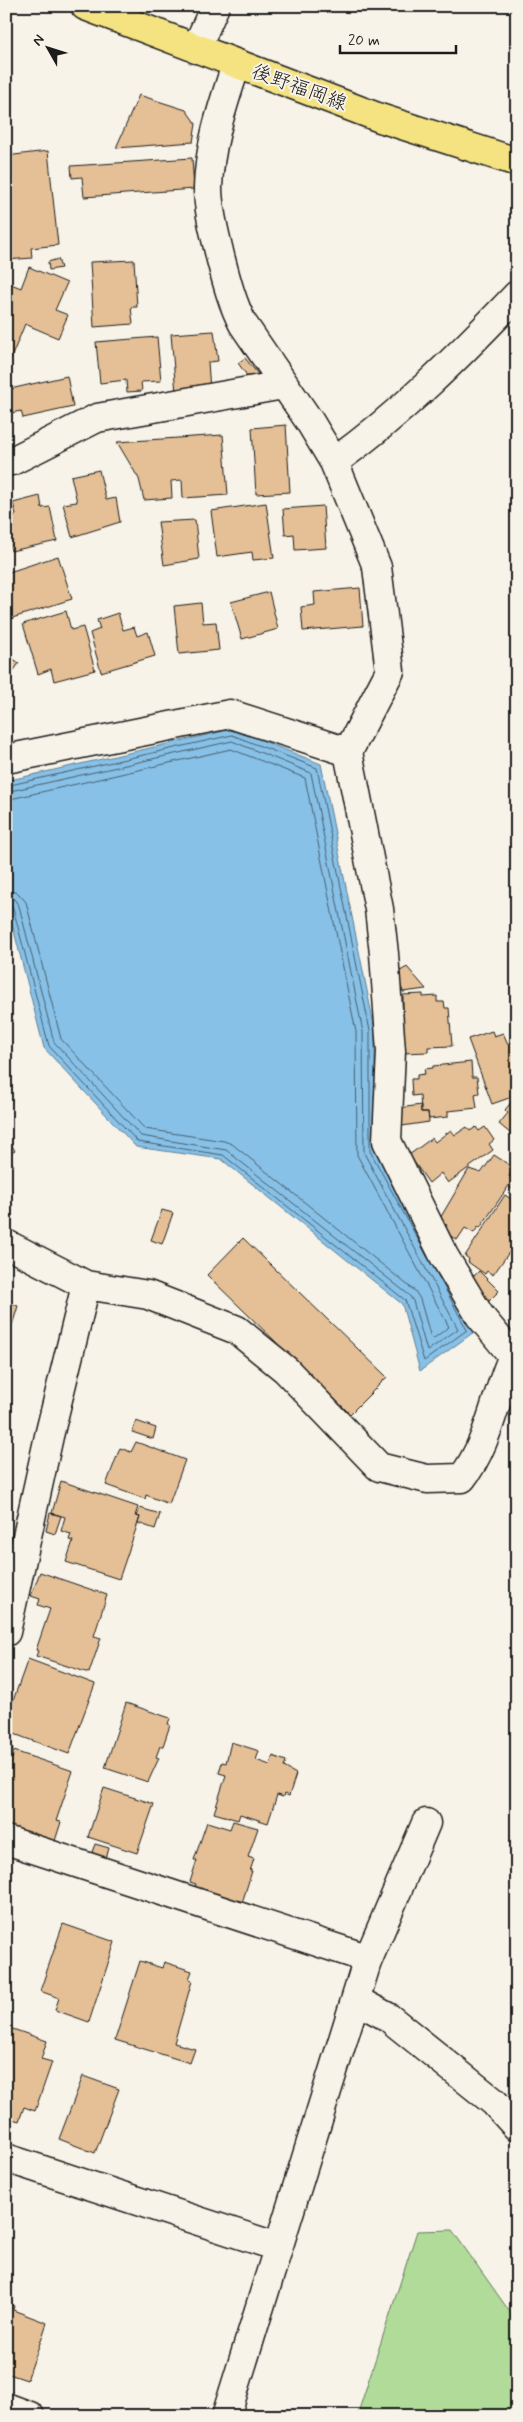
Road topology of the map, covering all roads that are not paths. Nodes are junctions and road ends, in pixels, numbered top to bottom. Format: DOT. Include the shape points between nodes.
graph roads {
  1 [pos="85,6"];
  2 [pos="215,6"];
  3 [pos="130,14"];
  4 [pos="196,49"];
  5 [pos="236,65"];
  6 [pos="517,162"];
  7 [pos="513,305"];
  8 [pos="283,385"];
  9 [pos="12,461"];
  10 [pos="334,462"];
  11 [pos="348,752"];
  12 [pos="6,759"];
  13 [pos="6,1244"];
  14 [pos="86,1285"];
  15 [pos="515,1357"];
  16 [pos="6,1632"];
  17 [pos="426,1823"];
  18 [pos="6,1840"];
  19 [pos="368,1962"];
  20 [pos="356,2000"];
  21 [pos="517,2127"];
  22 [pos="6,2158"];
  23 [pos="278,2247"];
  24 [pos="6,2408"];
  25 [pos="30,2416"];
  26 [pos="226,2416"];
  1 -- 3 [label="main road, 後野福岡線"];
  2 -- 4 [label="street"];
  3 -- 4 [label="main road, 後野福岡線"];
  4 -- 5 [label="main road, 後野福岡線"];
  5 -- 6 [label="main road, 後野福岡線" via="380,118"];
  5 -- 8 [label="street" via="212,151 208,189 213,228 236,310"];
  7 -- 10 [label="street" via="374,433"];
  8 -- 9 [label="street" via="97,418"];
  8 -- 10 [label="street"];
  10 -- 11 [label="street" via="377,567 390,671"];
  11 -- 12 [label="street" via="230,714"];
  11 -- 15 [label="street" via="380,909 391,1051 387,1141 444,1256 480,1316"];
  13 -- 14 [label="street"];
  14 -- 15 [label="street" via="148,1295 237,1330 286,1370 379,1467 427,1479 462,1478 475,1462 501,1382"];
  14 -- 16 [label="street"];
  17 -- 19 [label="street"];
  18 -- 19 [label="street" via="354,1954"];
  19 -- 20 [label="street"];
  20 -- 21 [label="street" via="396,2023 494,2102"];
  20 -- 23 [label="street"];
  22 -- 23 [label="street"];
  23 -- 26 [label="street"];
  24 -- 25 [label="street"];
}
